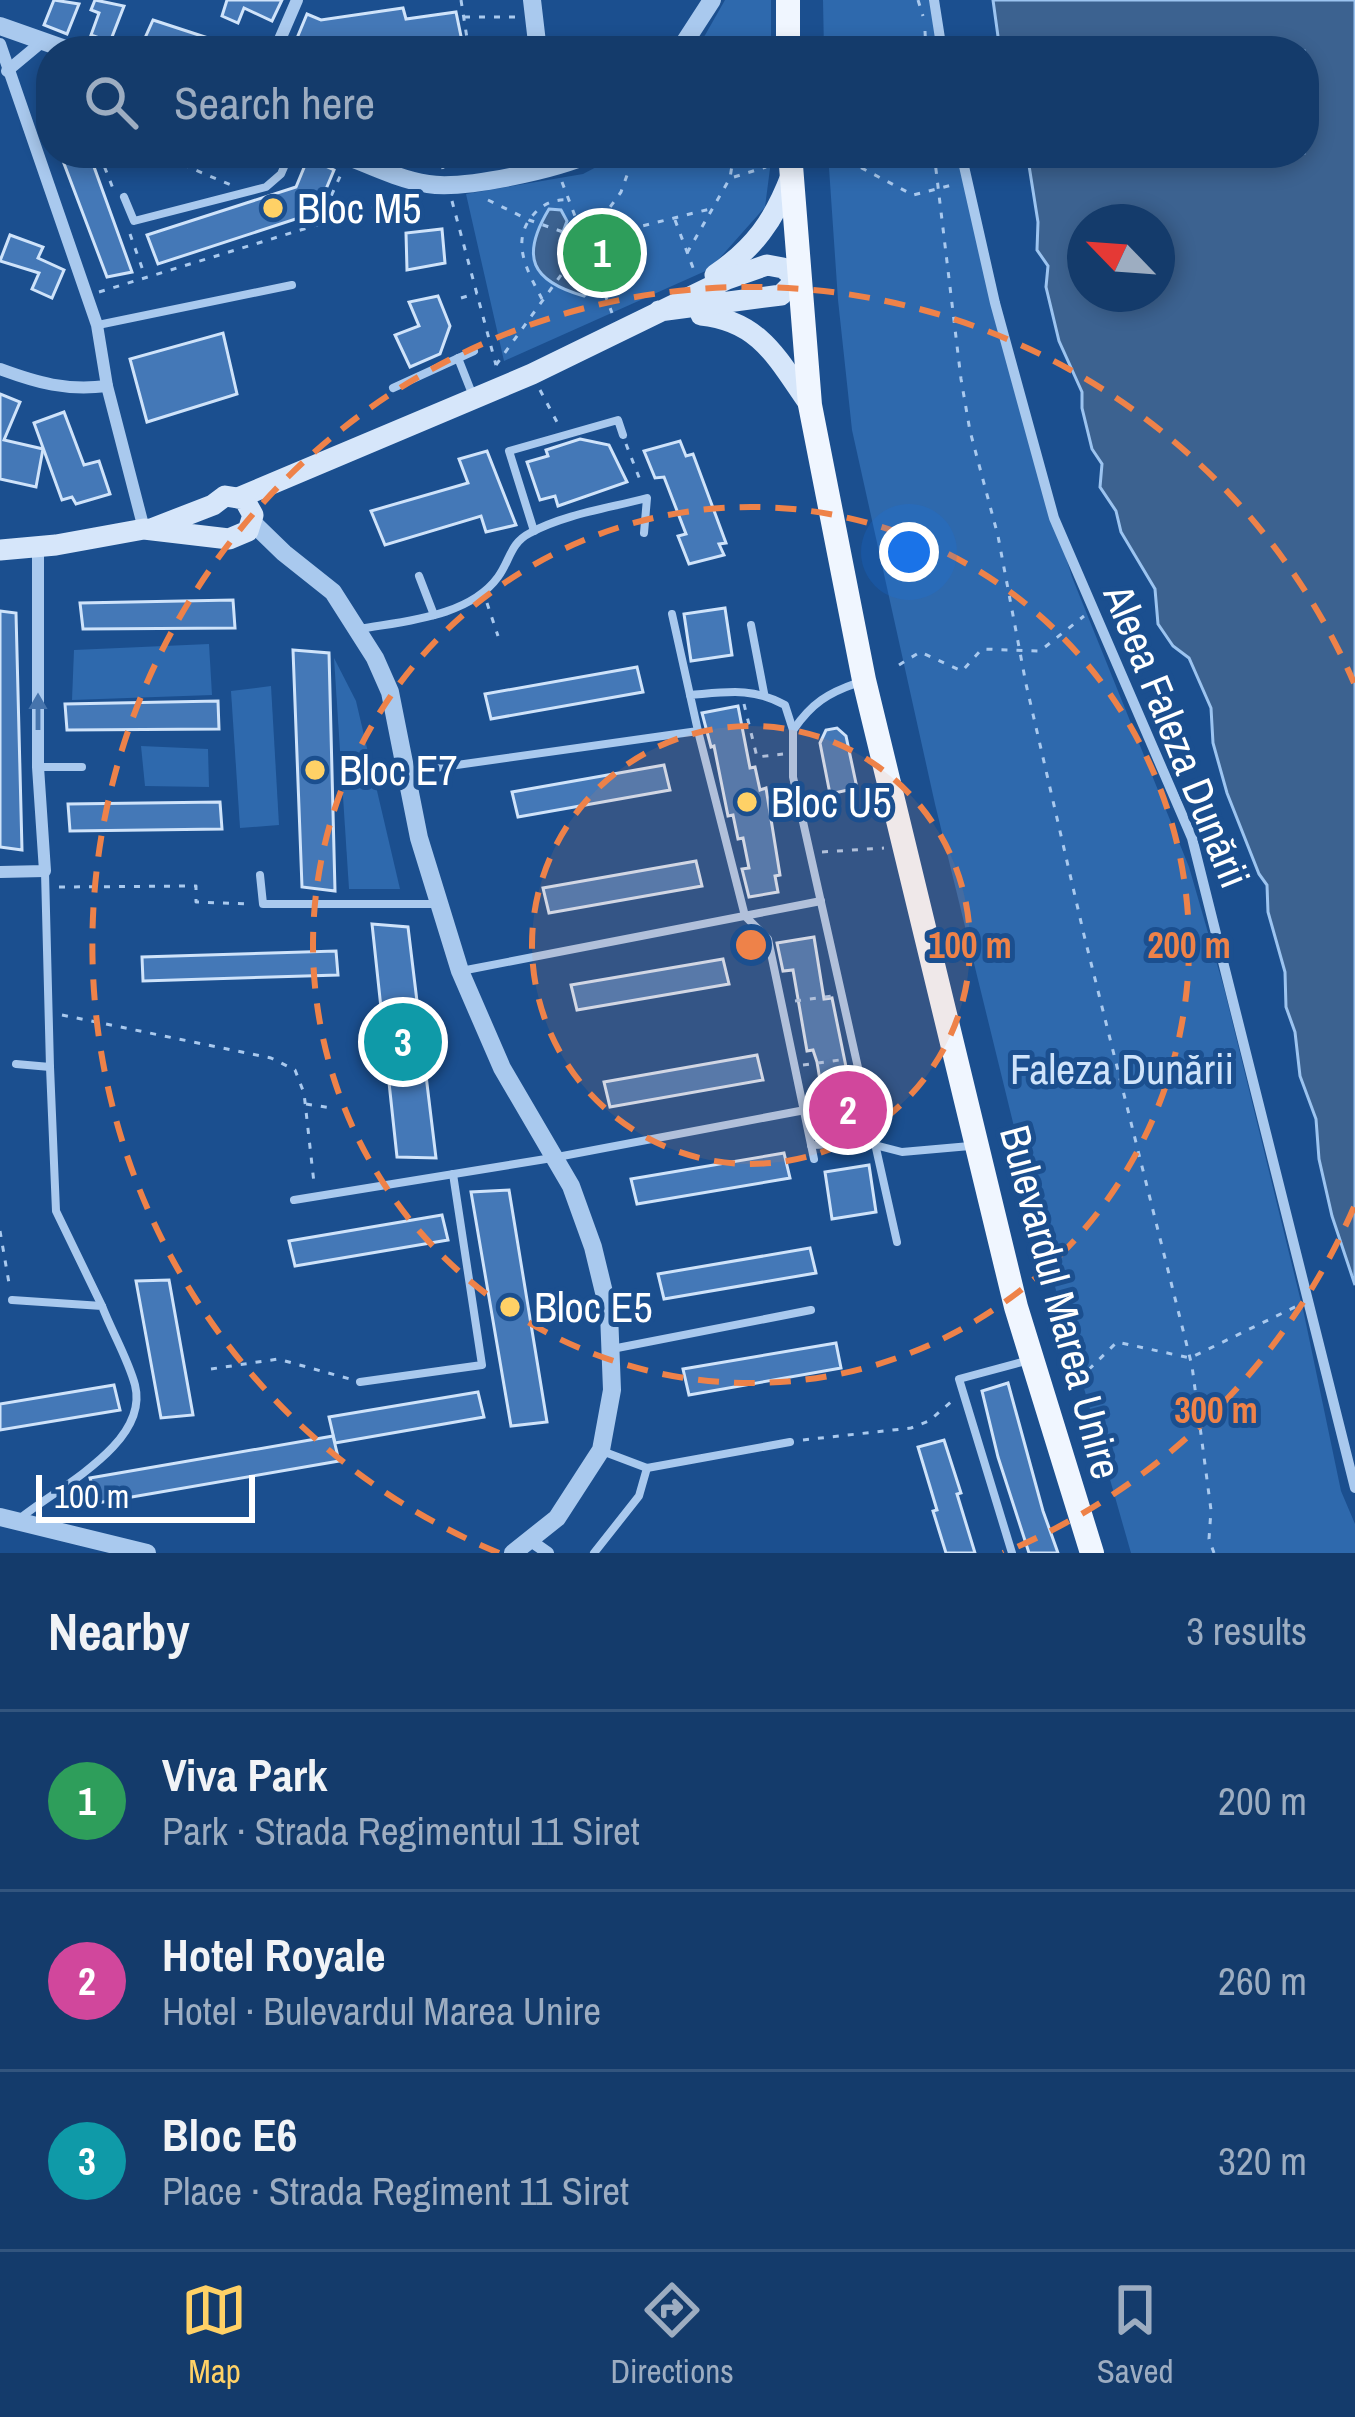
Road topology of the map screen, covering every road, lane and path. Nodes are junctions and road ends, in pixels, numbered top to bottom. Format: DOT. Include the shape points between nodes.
graph roads {
  1 [pos="297,0"];
  2 [pos="461,0"];
  3 [pos="712,0"];
  4 [pos="788,0"];
  5 [pos="918,0"];
  6 [pos="934,0"];
  7 [pos="533,8"];
  8 [pos="464,16"];
  9 [pos="0,26"];
  10 [pos="281,36"];
  11 [pos="467,36"];
  12 [pos="689,36"];
  13 [pos="788,36"];
  14 [pos="924,36"];
  15 [pos="940,36"];
  16 [pos="36,39"];
  17 [pos="0,44"];
  18 [pos="36,47"];
  19 [pos="8,71"];
  20 [pos="36,152"];
  21 [pos="42,168"];
  22 [pos="191,168"];
  23 [pos="284,168"];
  24 [pos="339,168"];
  25 [pos="389,168"];
  26 [pos="441,168"];
  27 [pos="517,168"];
  28 [pos="557,168"];
  29 [pos="629,168"];
  30 [pos="732,168"];
  31 [pos="763,168"];
  32 [pos="789,168"];
  33 [pos="790,168"];
  34 [pos="862,168"];
  35 [pos="936,168"];
  36 [pos="964,168"];
  37 [pos="730,178"];
  38 [pos="966,180"];
  39 [pos="444,184"];
  40 [pos="939,190"];
  41 [pos="247,191"];
  42 [pos="124,196"];
  43 [pos="572,200"];
  44 [pos="714,208"];
  45 [pos="674,218"];
  46 [pos="529,220"];
  47 [pos="318,225"];
  48 [pos="586,240"];
  49 [pos="687,253"];
  50 [pos="695,275"];
  51 [pos="797,279"];
  52 [pos="292,285"];
  53 [pos="479,292"];
  54 [pos="86,296"];
  55 [pos="461,298"];
  56 [pos="542,301"];
  57 [pos="659,311"];
  58 [pos="613,314"];
  59 [pos="97,325"];
  60 [pos="474,351"];
  61 [pos="458,358"];
  62 [pos="0,369"];
  63 [pos="532,374"];
  64 [pos="107,386"];
  65 [pos="393,388"];
  66 [pos="473,397"];
  67 [pos="809,405"];
  68 [pos="558,424"];
  69 [pos="623,435"];
  70 [pos="647,498"];
  71 [pos="240,521"];
  72 [pos="148,529"];
  73 [pos="534,531"];
  74 [pos="644,533"];
  75 [pos="38,547"];
  76 [pos="0,550"];
  77 [pos="419,575"];
  78 [pos="483,590"];
  79 [pos="1091,610"];
  80 [pos="672,614"];
  81 [pos="434,615"];
  82 [pos="751,625"];
  83 [pos="359,629"];
  84 [pos="498,636"];
  85 [pos="1019,652"];
  86 [pos="898,665"];
  87 [pos="864,680"];
  88 [pos="740,691"];
  89 [pos="764,693"];
  90 [pos="690,695"];
  91 [pos="793,730"];
  92 [pos="698,731"];
  93 [pos="793,753"];
  94 [pos="38,767"];
  95 [pos="82,767"];
  96 [pos="405,772"];
  97 [pos="902,847"];
  98 [pos="820,853"];
  99 [pos="44,871"];
  100 [pos="0,872"];
  101 [pos="260,875"];
  102 [pos="45,887"];
  103 [pos="820,901"];
  104 [pos="263,904"];
  105 [pos="437,904"];
  106 [pos="745,916"];
  107 [pos="460,971"];
  108 [pos="835,996"];
  109 [pos="782,1003"];
  110 [pos="48,1012"];
  111 [pos="850,1059"];
  112 [pos="16,1064"];
  113 [pos="795,1066"];
  114 [pos="50,1067"];
  115 [pos="304,1104"];
  116 [pos="332,1108"];
  117 [pos="805,1110"];
  118 [pos="811,1145"];
  119 [pos="875,1146"];
  120 [pos="976,1146"];
  121 [pos="552,1158"];
  122 [pos="814,1159"];
  123 [pos="453,1174"];
  124 [pos="316,1196"];
  125 [pos="294,1200"];
  126 [pos="0,1231"];
  127 [pos="897,1241"];
  128 [pos="12,1300"];
  129 [pos="1306,1301"];
  130 [pos="102,1306"];
  131 [pos="811,1310"];
  132 [pos="610,1349"];
  133 [pos="1190,1358"];
  134 [pos="1030,1360"];
  135 [pos="212,1369"];
  136 [pos="1078,1381"];
  137 [pos="360,1382"];
  138 [pos="962,1392"];
  139 [pos="790,1442"];
  140 [pos="601,1450"];
  141 [pos="647,1468"];
  142 [pos="1355,1488"];
  143 [pos="8,1519"];
  144 [pos="531,1541"];
  145 [pos="147,1553"];
  146 [pos="513,1553"];
  147 [pos="548,1553"];
  148 [pos="594,1553"];
  149 [pos="1012,1553"];
  150 [pos="1091,1553"];
  151 [pos="1214,1553"];
  1 -- 10 [label="street"];
  2 -- 8 [label="path"];
  3 -- 12 [label="street"];
  4 -- 13 [label="main road"];
  5 -- 14 [label="path"];
  6 -- 15 [label="street"];
  7 -- 8 [label="path"];
  8 -- 11 [label="path"];
  9 -- 16 [label="street"];
  17 -- 19 [label="street"];
  18 -- 19 [label="street"];
  19 -- 20 [label="street"];
  21 -- 54 [label="street"];
  22 -- 41 [label="path"];
  23 -- 41 [label="lane" via="266,187"];
  24 -- 47 [label="path"];
  25 -- 39 [label="street"];
  26 -- 39 [label="path"];
  27 -- 39 [label="street"];
  28 -- 43 [label="path"];
  29 -- 48 [label="path"];
  30 -- 37 [label="path"];
  31 -- 37 [label="path"];
  32 -- 57 [label="main road" via="778,212 745,255"];
  33 -- 51 [label="main road, Bulevardul Marea Unire"];
  34 -- 40 [label="path" via="913,195"];
  35 -- 40 [label="path"];
  36 -- 38 [label="street, Aleea Faleza Dunării"];
  37 -- 44 [label="path"];
  38 -- 40 [label="path"];
  38 -- 79 [label="street, Aleea Faleza Dunării" via="1054,518"];
  39 -- 46 [label="path"];
  39 -- 47 [label="path"];
  39 -- 53 [label="path"];
  40 -- 85 [label="path" via="961,379"];
  41 -- 42 [label="lane" via="134,221"];
  43 -- 46 [label="path" via="548,202"];
  43 -- 48 [label="path"];
  44 -- 45 [label="path"];
  44 -- 49 [label="path"];
  45 -- 48 [label="path"];
  45 -- 49 [label="path"];
  46 -- 48 [label="path"];
  46 -- 56 [label="path" via="523,258"];
  47 -- 54 [label="path"];
  48 -- 56 [label="path"];
  48 -- 58 [label="path"];
  49 -- 50 [label="path"];
  51 -- 57 [label="main road" via="766,266"];
  51 -- 67 [label="main road, Bulevardul Marea Unire"];
  52 -- 59 [label="lane"];
  53 -- 55 [label="path"];
  53 -- 56 [label="path" via="496,365"];
  54 -- 59 [label="street"];
  57 -- 63 [label="main road"];
  57 -- 67 [label="main road" via="749,328"];
  59 -- 64 [label="street"];
  60 -- 61 [label="lane"];
  61 -- 65 [label="lane"];
  61 -- 66 [label="lane"];
  62 -- 64 [label="street" via="44,386"];
  63 -- 66 [label="main road"];
  63 -- 68 [label="path"];
  64 -- 72 [label="street"];
  66 -- 71 [label="main road" via="287,477"];
  67 -- 87 [label="main road, Bulevardul Marea Unire"];
  69 -- 70 [label="path"];
  69 -- 73 [label="lane" via="619,420 509,451"];
  70 -- 73 [label="lane"];
  70 -- 74 [label="lane"];
  71 -- 72 [label="main road"];
  71 -- 72 [label="main road" via="225,496"];
  71 -- 83 [label="street" via="333,592"];
  72 -- 75 [label="main road"];
  73 -- 78 [label="lane"];
  75 -- 76 [label="main road"];
  94 -- 75 [label="street, one-way"];
  77 -- 81 [label="lane"];
  78 -- 81 [label="lane"];
  78 -- 84 [label="path"];
  79 -- 85 [label="path" via="1040,651"];
  79 -- 129 [label="street, Aleea Faleza Dunării" via="1192,838"];
  80 -- 90 [label="lane"];
  81 -- 83 [label="lane"];
  82 -- 89 [label="lane"];
  83 -- 96 [label="street" via="390,692"];
  85 -- 86 [label="path" via="982,649 962,671 920,652"];
  85 -- 133 [label="path"];
  87 -- 91 [label="lane" via="826,694"];
  87 -- 97 [label="main road, Bulevardul Marea Unire"];
  88 -- 89 [label="lane"];
  88 -- 90 [label="lane"];
  88 -- 93 [label="path" via="757,757"];
  89 -- 91 [label="lane" via="785,705"];
  90 -- 92 [label="lane"];
  91 -- 93 [label="lane"];
  92 -- 96 [label="lane"];
  92 -- 106 [label="lane"];
  93 -- 103 [label="lane"];
  94 -- 95 [label="lane"];
  94 -- 99 [label="street"];
  96 -- 105 [label="street"];
  97 -- 98 [label="path"];
  97 -- 120 [label="main road, Bulevardul Marea Unire"];
  99 -- 100 [label="street"];
  99 -- 102 [label="lane"];
  101 -- 104 [label="lane"];
  102 -- 104 [label="path" via="196,886 196,902"];
  102 -- 110 [label="lane"];
  103 -- 106 [label="lane"];
  103 -- 119 [label="lane"];
  104 -- 105 [label="lane"];
  105 -- 107 [label="street"];
  106 -- 107 [label="lane"];
  106 -- 109 [label="lane" via="768,939"];
  107 -- 121 [label="street"];
  108 -- 109 [label="path"];
  109 -- 113 [label="lane"];
  110 -- 114 [label="lane"];
  110 -- 115 [label="path" via="271,1058 295,1070"];
  111 -- 113 [label="path"];
  112 -- 114 [label="lane"];
  113 -- 117 [label="lane"];
  114 -- 130 [label="lane" via="56,1211"];
  115 -- 116 [label="path"];
  115 -- 124 [label="path"];
  117 -- 118 [label="lane"];
  117 -- 121 [label="lane"];
  118 -- 119 [label="lane"];
  118 -- 122 [label="lane"];
  119 -- 120 [label="lane"];
  119 -- 127 [label="lane"];
  120 -- 134 [label="main road, Bulevardul Marea Unire"];
  121 -- 123 [label="lane"];
  121 -- 132 [label="street" via="592,1247"];
  123 -- 124 [label="lane"];
  123 -- 137 [label="lane" via="482,1365"];
  124 -- 125 [label="lane"];
  126 -- 128 [label="path"];
  128 -- 130 [label="lane"];
  129 -- 133 [label="path"];
  129 -- 142 [label="street, Aleea Faleza Dunării"];
  130 -- 143 [label="lane" via="136,1388 136,1414 116,1444"];
  131 -- 132 [label="lane"];
  132 -- 140 [label="street"];
  133 -- 136 [label="path" via="1117,1342"];
  133 -- 151 [label="path"];
  134 -- 138 [label="lane" via="959,1379"];
  134 -- 150 [label="main road, Bulevardul Marea Unire"];
  135 -- 137 [label="path" via="278,1359"];
  138 -- 139 [label="path" via="911,1427"];
  138 -- 149 [label="lane"];
  139 -- 141 [label="lane"];
  140 -- 141 [label="lane"];
  140 -- 144 [label="street" via="557,1518"];
  141 -- 148 [label="lane" via="639,1496"];
  143 -- 145 [label="street"];
  144 -- 146 [label="street"];
  144 -- 147 [label="street"];
}
